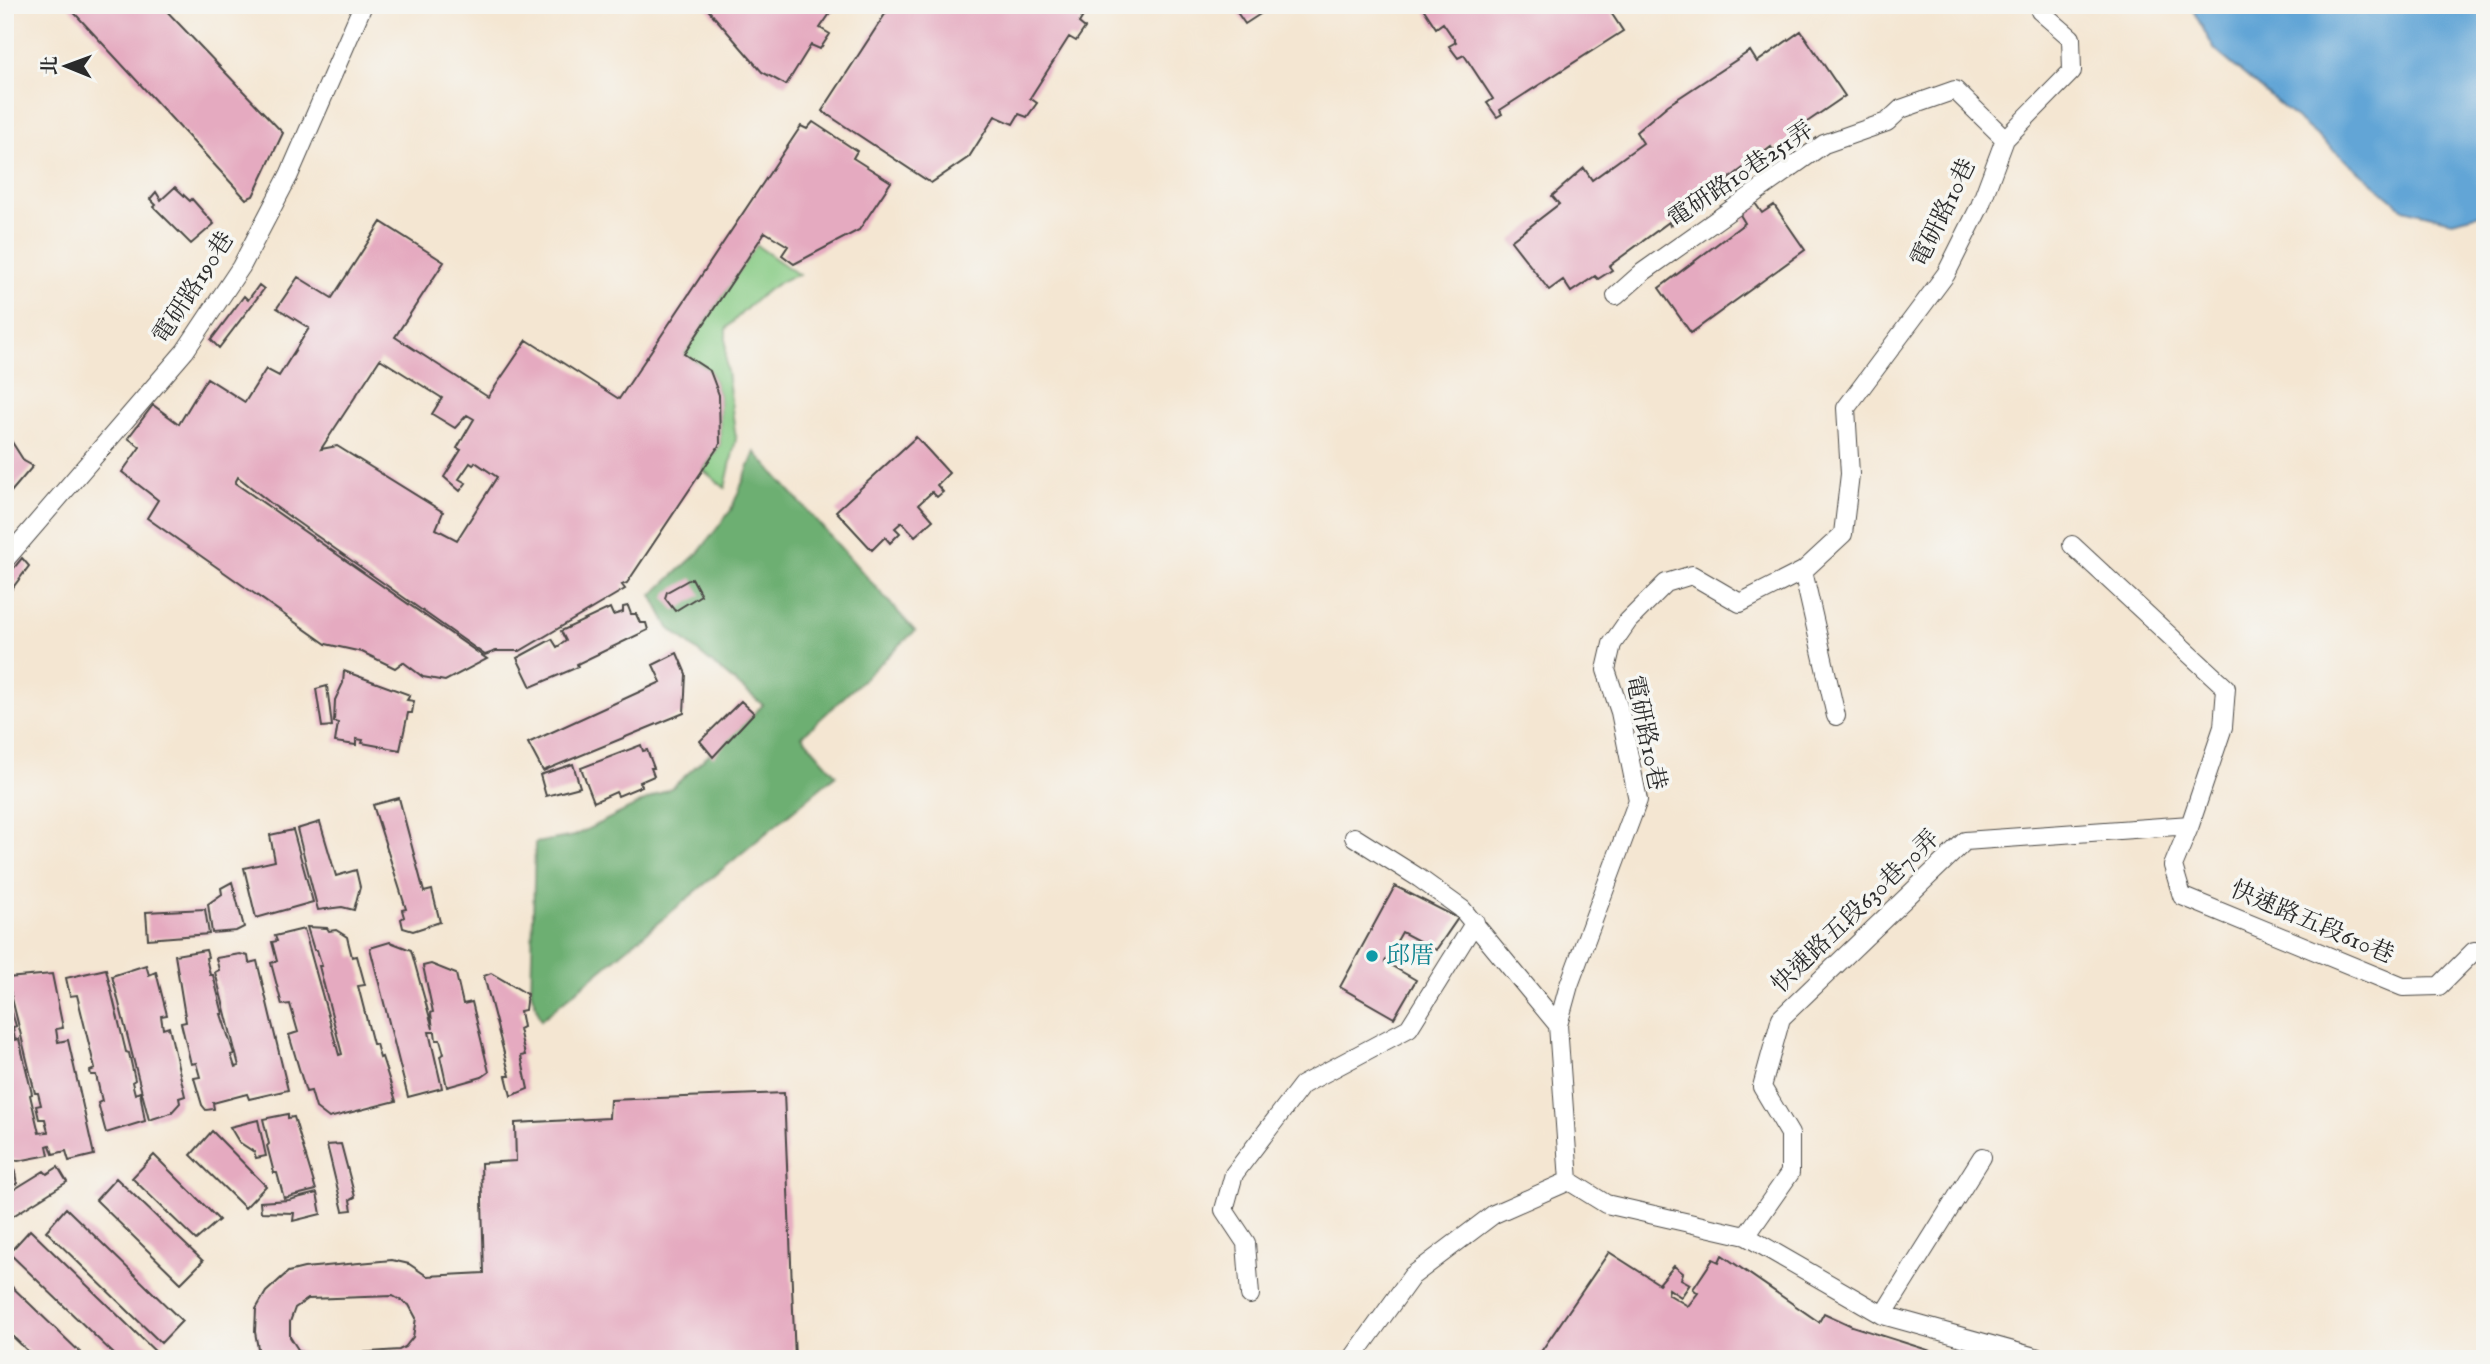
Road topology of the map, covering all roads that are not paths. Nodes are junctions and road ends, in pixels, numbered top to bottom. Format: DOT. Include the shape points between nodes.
graph roads {
  1 [pos="363,5"];
  2 [pos="2038,5"];
  3 [pos="2005,139"];
  4 [pos="1616,296"];
  5 [pos="2072,545"];
  6 [pos="5,560"];
  7 [pos="1803,571"];
  8 [pos="1836,716"];
  9 [pos="2190,825"];
  10 [pos="1354,837"];
  11 [pos="1475,922"];
  12 [pos="2485,952"];
  13 [pos="1558,1024"];
  14 [pos="1982,1157"];
  15 [pos="1569,1181"];
  16 [pos="1746,1236"];
  17 [pos="1250,1295"];
  18 [pos="1882,1315"];
  19 [pos="1352,1359"];
  20 [pos="2042,1359"];
  1 -- 6 [label="street, 電研路190巷" via="289,175 241,267 185,351"];
  2 -- 3 [label="street, 電研路10巷" via="2071,38 2072,71"];
  3 -- 4 [label="street, 電研路10巷251弄" via="1955,90 1900,109 1887,122 1824,145 1651,266"];
  3 -- 7 [label="street, 電研路10巷" via="1980,206 1946,274 1846,408 1850,474 1843,534"];
  5 -- 9 [label="street" via="2226,688 2223,727"];
  7 -- 8 [label="street"];
  7 -- 13 [label="street, 電研路10巷" via="1740,603 1692,575 1666,583 1612,644 1606,670 1639,800"];
  9 -- 12 [label="street, 快速路五段610巷" via="2173,866 2182,896 2403,987 2439,986 2474,951"];
  9 -- 16 [label="street, 快速路五段630巷70弄" via="1965,841 1781,1018 1762,1087 1790,1134 1790,1173"];
  10 -- 11 [label="street" via="1419,878"];
  11 -- 13 [label="street"];
  11 -- 17 [label="street" via="1409,1028 1302,1085 1234,1174 1224,1210 1246,1243"];
  13 -- 15 [label="street, 電研路10巷"];
  14 -- 18 [label="street"];
  15 -- 16 [label="street" via="1606,1204"];
  15 -- 19 [label="street" via="1494,1214 1412,1276"];
  16 -- 18 [label="street"];
  18 -- 20 [label="street"];
}
